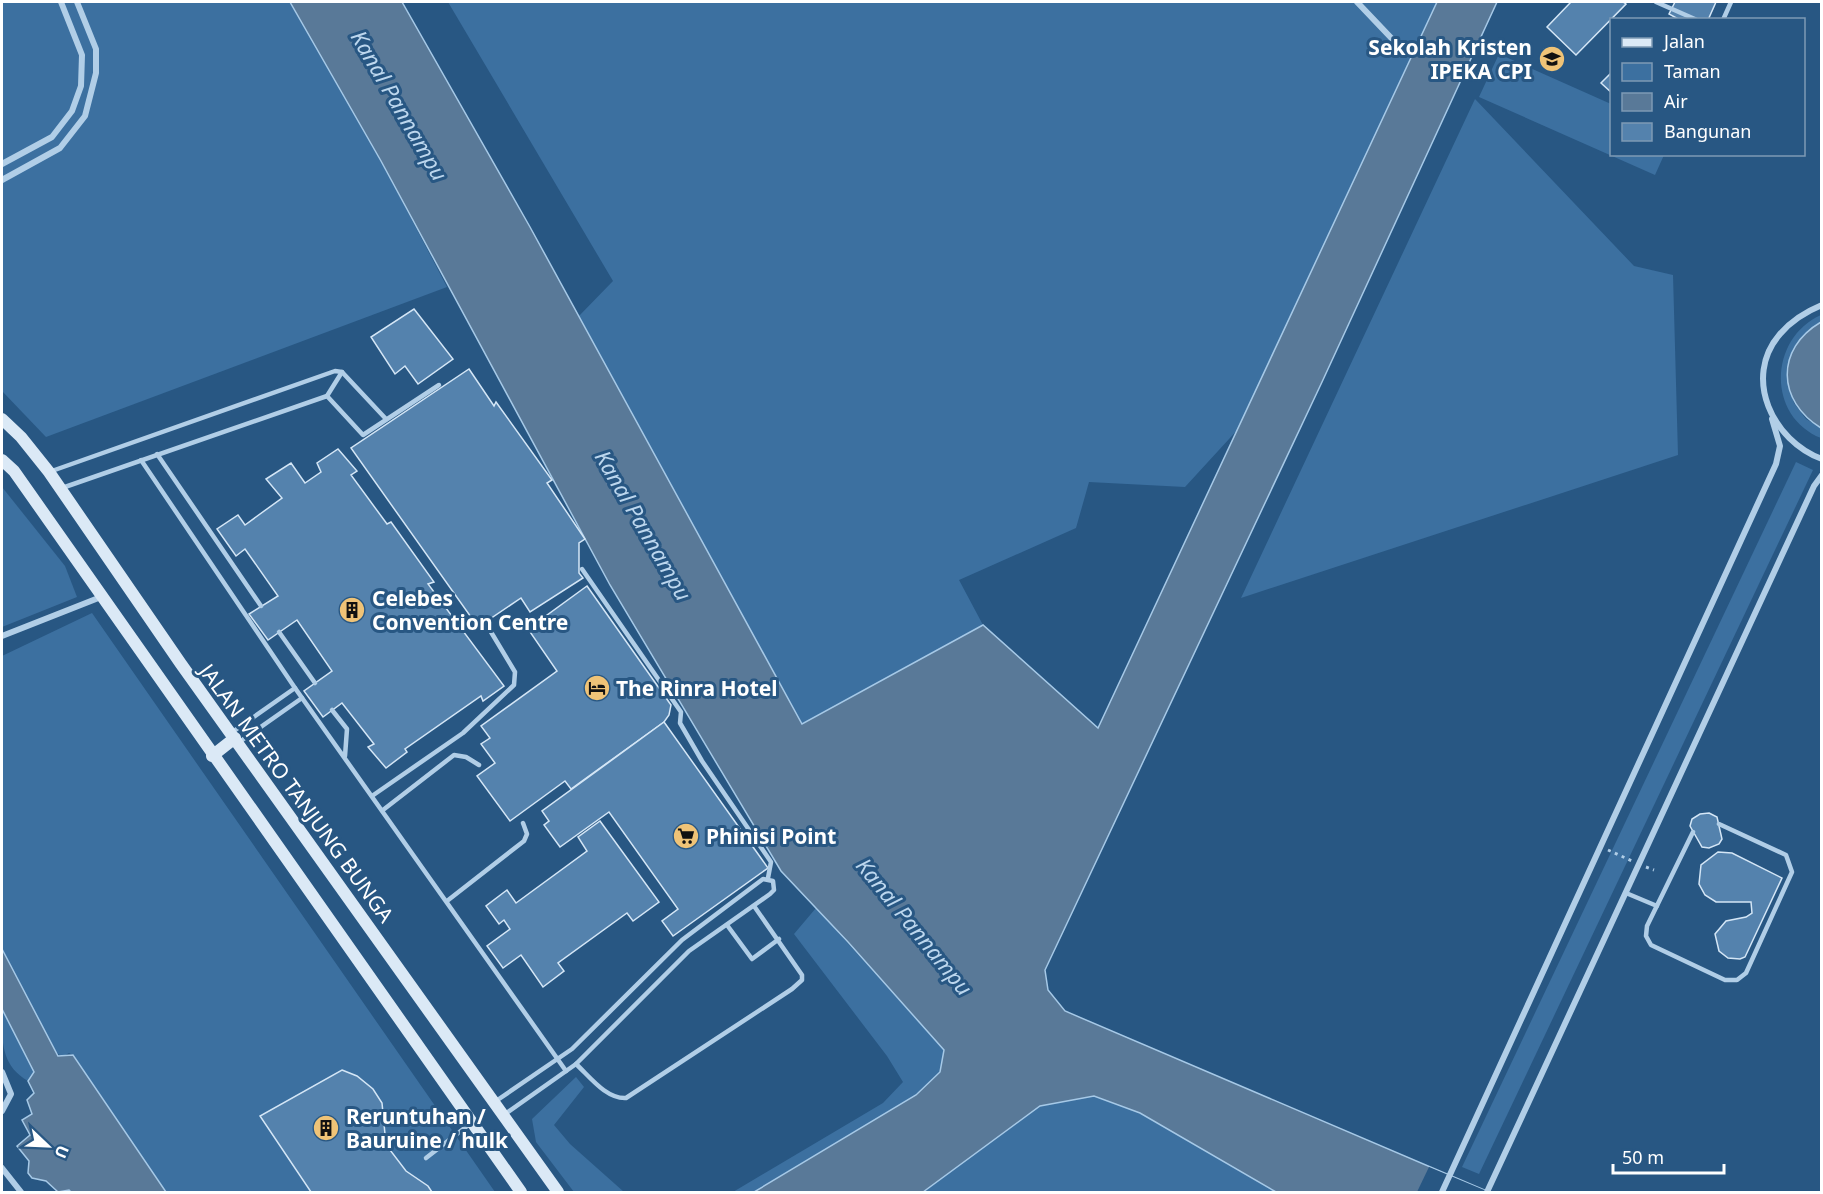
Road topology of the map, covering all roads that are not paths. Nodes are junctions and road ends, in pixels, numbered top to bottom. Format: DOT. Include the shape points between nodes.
graph roads {
  1 [pos="61,2"];
  2 [pos="77,2"];
  3 [pos="1357,2"];
  4 [pos="1656,2"];
  5 [pos="1731,2"];
  6 [pos="1692,18"];
  7 [pos="1724,18"];
  8 [pos="1396,43"];
  9 [pos="72,111"];
  10 [pos="85,116"];
  11 [pos="2,164"];
  12 [pos="2,180"];
  13 [pos="1821,305"];
  14 [pos="342,372"];
  15 [pos="439,385"];
  16 [pos="327,396"];
  17 [pos="2,419"];
  18 [pos="386,419"];
  19 [pos="1772,419"];
  20 [pos="157,454"];
  21 [pos="1821,459"];
  22 [pos="2,460"];
  23 [pos="141,460"];
  24 [pos="49,472"];
  25 [pos="1821,475"];
  26 [pos="61,488"];
  27 [pos="582,570"];
  28 [pos="101,597"];
  29 [pos="261,606"];
  30 [pos="279,632"];
  31 [pos="491,632"];
  32 [pos="2,636"];
  33 [pos="315,683"];
  34 [pos="295,688"];
  35 [pos="302,698"];
  36 [pos="332,710"];
  37 [pos="235,738"];
  38 [pos="212,756"];
  39 [pos="345,757"];
  40 [pos="479,765"];
  41 [pos="372,796"];
  42 [pos="383,810"];
  43 [pos="523,823"];
  44 [pos="1719,824"];
  45 [pos="1693,832"];
  46 [pos="768,879"];
  47 [pos="1626,893"];
  48 [pos="447,901"];
  49 [pos="754,906"];
  50 [pos="1657,906"];
  51 [pos="727,925"];
  52 [pos="778,939"];
  53 [pos="648,973"];
  54 [pos="656,983"];
  55 [pos="558,1059"];
  56 [pos="576,1064"];
  57 [pos="566,1071"];
  58 [pos="2,1072"];
  59 [pos="493,1103"];
  60 [pos="2,1111"];
  61 [pos="502,1116"];
  62 [pos="471,1123"];
  63 [pos="426,1158"];
  64 [pos="2,1168"];
  65 [pos="21,1192"];
  66 [pos="521,1192"];
  67 [pos="558,1192"];
  68 [pos="1442,1192"];
  69 [pos="1486,1192"];
  1 -- 9 [label="street" via="82,55 81,86"];
  2 -- 10 [label="street" via="96,49 96,73"];
  3 -- 8 [label="street"];
  4 -- 6 [label="lane"];
  5 -- 7 [label="lane"];
  9 -- 10 [label="street"];
  9 -- 11 [label="street" via="52,137"];
  10 -- 12 [label="street" via="60,148"];
  13 -- 19 [label="street" via="1798,315 1778,336 1766,362 1764,391"];
  14 -- 16 [label="lane"];
  14 -- 18 [label="lane"];
  14 -- 24 [label="lane" via="322,375"];
  15 -- 18 [label="lane"];
  16 -- 18 [label="lane" via="363,435"];
  16 -- 20 [label="lane"];
  17 -- 24 [label="main road, JALAN METRO TANJUNG BUNGA"];
  19 -- 21 [label="street" via="1790,442"];
  19 -- 68 [label="street" via="1780,446 1776,464"];
  20 -- 23 [label="lane"];
  20 -- 29 [label="lane"];
  22 -- 28 [label="main road" via="14,471"];
  23 -- 26 [label="lane"];
  23 -- 34 [label="lane"];
  24 -- 26 [label="main road, JALAN METRO TANJUNG BUNGA"];
  25 -- 47 [label="street"];
  26 -- 37 [label="main road, JALAN METRO TANJUNG BUNGA"];
  27 -- 46 [label="lane" via="681,712 680,723 702,761 761,844 771,862"];
  28 -- 32 [label="street"];
  28 -- 38 [label="main road"];
  30 -- 33 [label="lane"];
  31 -- 41 [label="lane" via="515,672 514,685 463,733"];
  34 -- 35 [label="lane"];
  34 -- 37 [label="lane"];
  35 -- 37 [label="lane"];
  35 -- 39 [label="lane"];
  36 -- 39 [label="lane" via="347,729"];
  37 -- 38 [label="main road"];
  37 -- 59 [label="main road, JALAN METRO TANJUNG BUNGA"];
  38 -- 62 [label="main road"];
  39 -- 41 [label="lane"];
  40 -- 42 [label="lane" via="466,757 454,756"];
  41 -- 42 [label="lane"];
  42 -- 48 [label="lane"];
  43 -- 48 [label="lane" via="527,834 524,841"];
  44 -- 50 [label="lane" via="1786,855 1791,863 1792,872 1746,973 1737,980 1725,980 1651,945 1646,936 1647,926"];
  45 -- 50 [label="lane"];
  46 -- 49 [label="lane" via="775,885 774,890"];
  46 -- 53 [label="lane" via="682,940"];
  47 -- 50 [label="lane"];
  47 -- 69 [label="street"];
  48 -- 55 [label="lane"];
  49 -- 51 [label="lane"];
  49 -- 52 [label="lane"];
  51 -- 52 [label="lane" via="752,959"];
  51 -- 54 [label="lane" via="689,951"];
  52 -- 56 [label="lane" via="802,980 651,1083 626,1098 617,1098"];
  53 -- 54 [label="lane"];
  53 -- 55 [label="lane"];
  54 -- 56 [label="lane"];
  55 -- 57 [label="lane"];
  55 -- 59 [label="lane"];
  56 -- 57 [label="lane"];
  57 -- 61 [label="lane"];
  58 -- 60 [label="street" via="11,1095"];
  59 -- 61 [label="main road, JALAN METRO TANJUNG BUNGA"];
  61 -- 67 [label="main road, JALAN METRO TANJUNG BUNGA"];
  62 -- 63 [label="lane"];
  62 -- 66 [label="main road"];
  64 -- 65 [label="street"];
}
